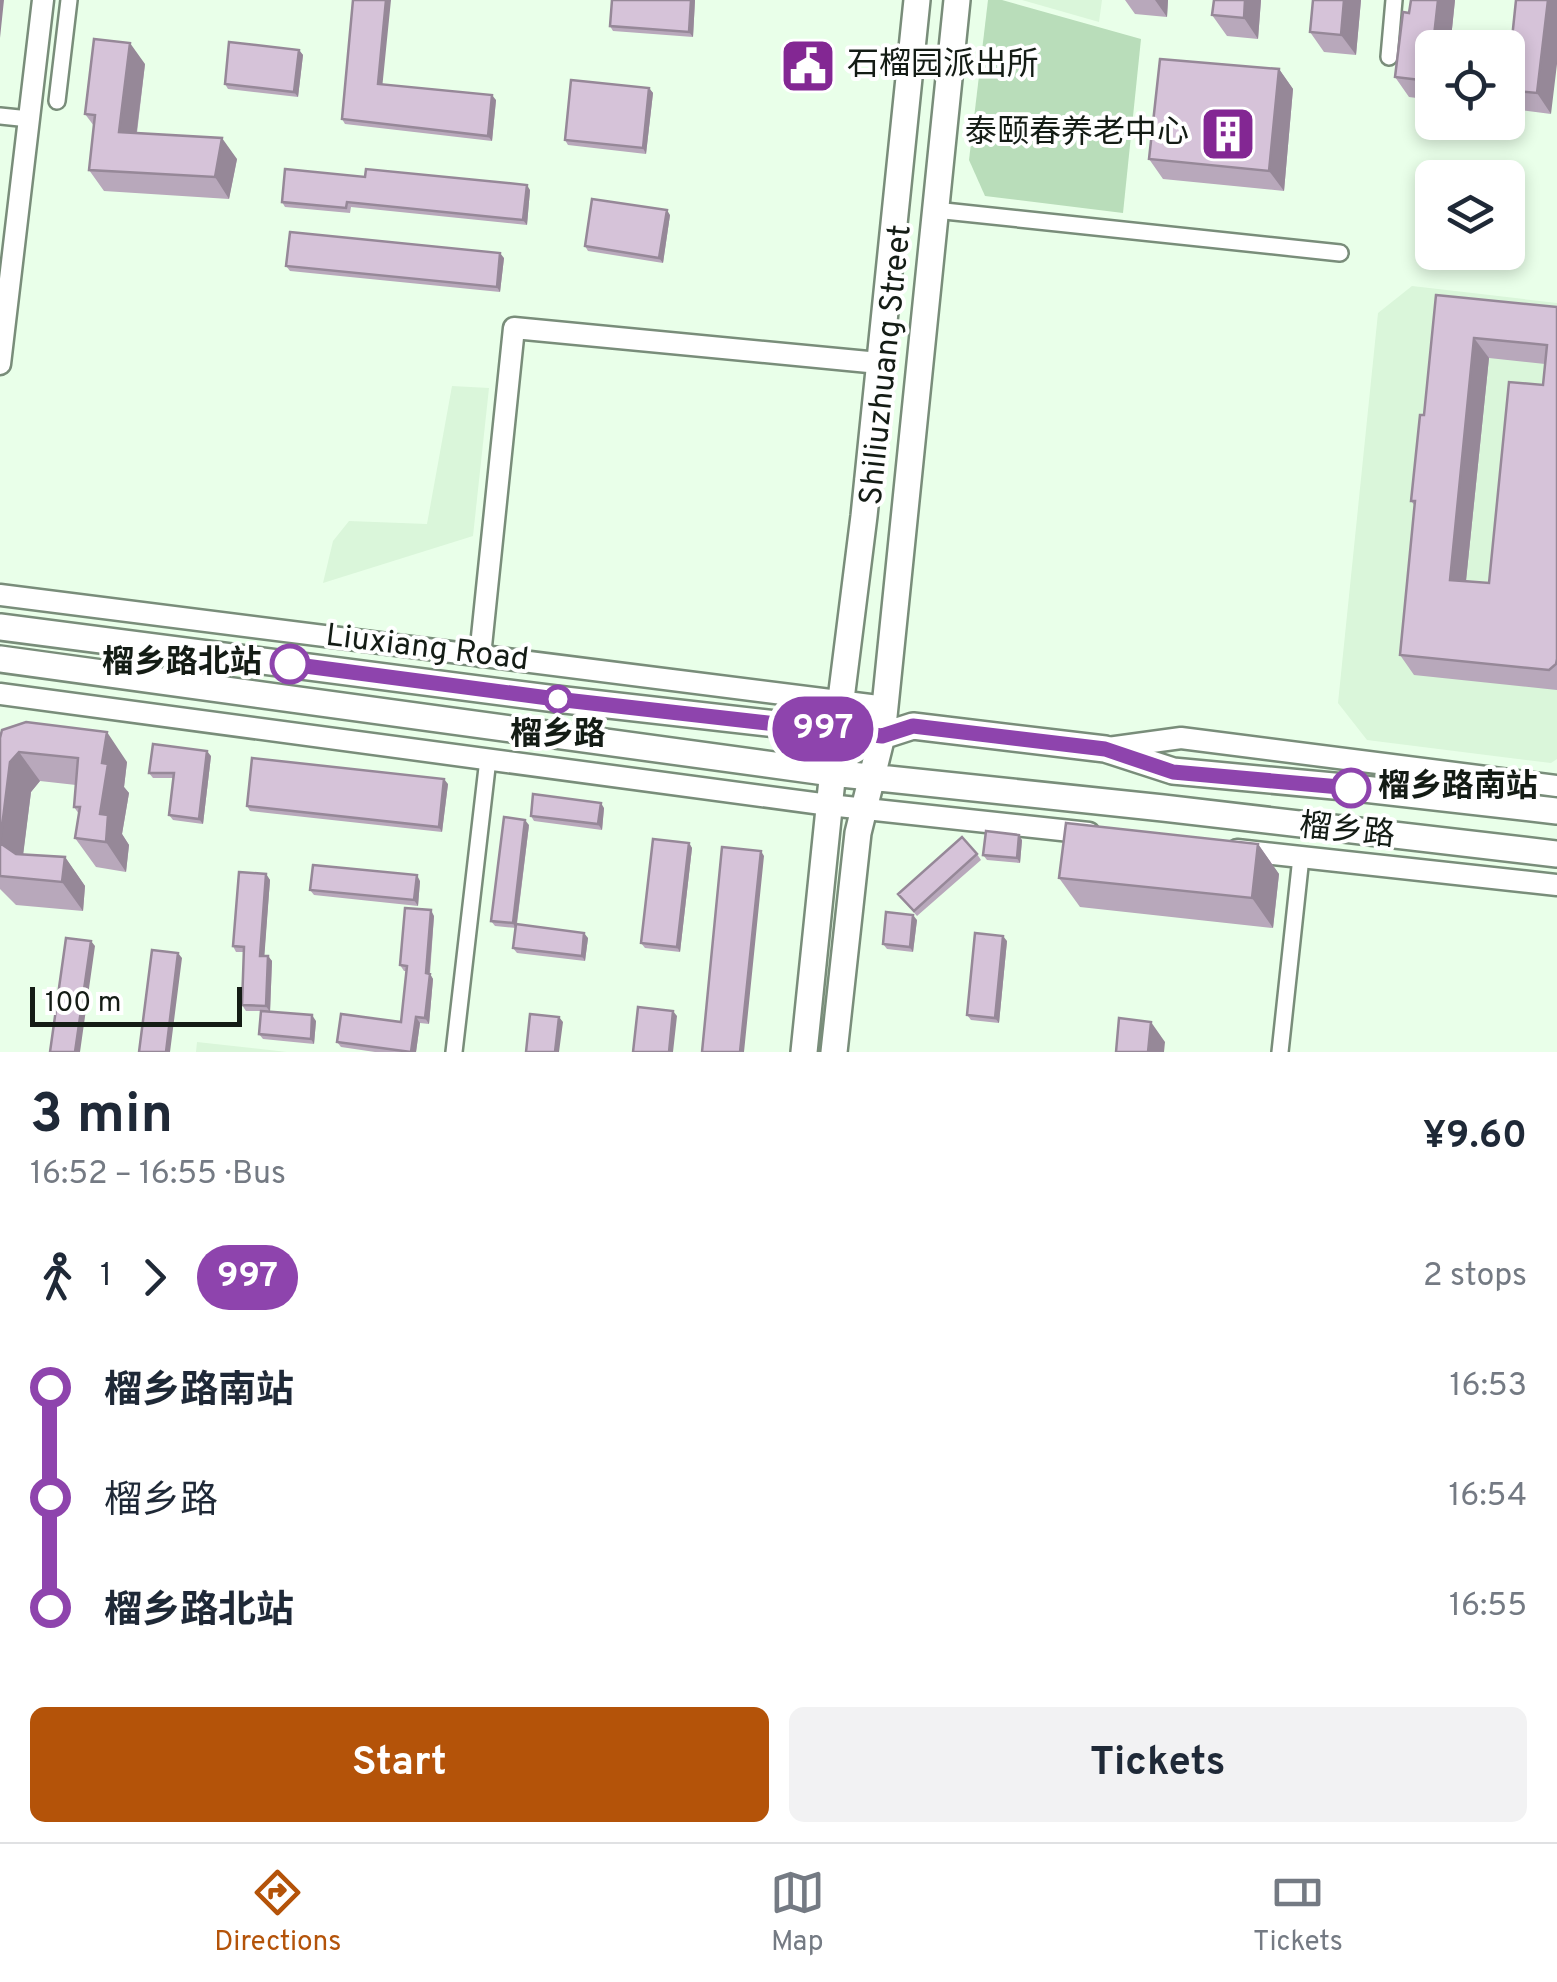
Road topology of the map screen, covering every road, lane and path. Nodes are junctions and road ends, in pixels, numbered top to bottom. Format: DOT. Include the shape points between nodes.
graph roads {
  1 [pos="43,0"];
  2 [pos="69,0"];
  3 [pos="917,0"];
  4 [pos="957,0"];
  5 [pos="1394,0"];
  6 [pos="1388,57"];
  7 [pos="58,101"];
  8 [pos="0,116"];
  9 [pos="30,119"];
  10 [pos="935,210"];
  11 [pos="1340,253"];
  12 [pos="3,324"];
  13 [pos="880,363"];
  14 [pos="0,364"];
  15 [pos="0,595"];
  16 [pos="0,627"];
  17 [pos="480,656"];
  18 [pos="0,659"];
  19 [pos="0,694"];
  20 [pos="841,701"];
  21 [pos="886,707"];
  22 [pos="837,731"];
  23 [pos="882,736"];
  24 [pos="1105,749"];
  25 [pos="488,759"];
  26 [pos="832,773"];
  27 [pos="871,778"];
  28 [pos="1557,786"];
  29 [pos="829,804"];
  30 [pos="864,809"];
  31 [pos="1557,811"];
  32 [pos="1102,835"];
  33 [pos="1221,848"];
  34 [pos="1557,854"];
  35 [pos="1300,857"];
  36 [pos="1557,885"];
  37 [pos="454,1052"];
  38 [pos="804,1052"];
  39 [pos="834,1052"];
  40 [pos="1280,1052"];
  1 -- 9 [label="street"];
  2 -- 7 [label="street"];
  3 -- 13 [label="main road, Shiliuzhuang Street"];
  4 -- 10 [label="main road, Shiliuzhuang Street"];
  5 -- 6 [label="street"];
  8 -- 9 [label="street"];
  9 -- 12 [label="street"];
  10 -- 11 [label="street"];
  10 -- 21 [label="main road, Shiliuzhuang Street"];
  12 -- 14 [label="street"];
  13 -- 17 [label="street" via="514,328"];
  13 -- 20 [label="main road, Shiliuzhuang Street"];
  15 -- 17 [label="street"];
  16 -- 22 [label="main road, Liuxiang Road"];
  17 -- 20 [label="street"];
  18 -- 26 [label="main road, Liuxiang Road"];
  19 -- 25 [label="street"];
  20 -- 21 [label="street"];
  20 -- 22 [label="main road, Shiliuzhuang Street"];
  21 -- 23 [label="main road, Shiliuzhuang Street"];
  22 -- 23 [label="main road, Liuxiang Road"];
  22 -- 26 [label="main road, Shiliuzhuang Street"];
  23 -- 24 [label="main road, Liuxiang Road" via="913,726"];
  23 -- 27 [label="main road, Shiliuzhuang Street"];
  24 -- 28 [label="street" via="1181,738"];
  24 -- 31 [label="main road, Liuxiang Road" via="1173,772"];
  25 -- 29 [label="street"];
  25 -- 37 [label="street"];
  26 -- 27 [label="main road, Liuxiang Road"];
  26 -- 29 [label="main road, Shiliuzhuang Street"];
  27 -- 30 [label="main road, Shiliuzhuang Street"];
  27 -- 34 [label="main road, Liuxiang Road"];
  29 -- 30 [label="street"];
  29 -- 38 [label="main road, Shiliuzhuang Street"];
  30 -- 32 [label="street"];
  30 -- 39 [label="main road, Shiliuzhuang Street"];
  33 -- 35 [label="street, 榴乡路"];
  35 -- 36 [label="street, 榴乡路"];
  35 -- 40 [label="street"];
}
